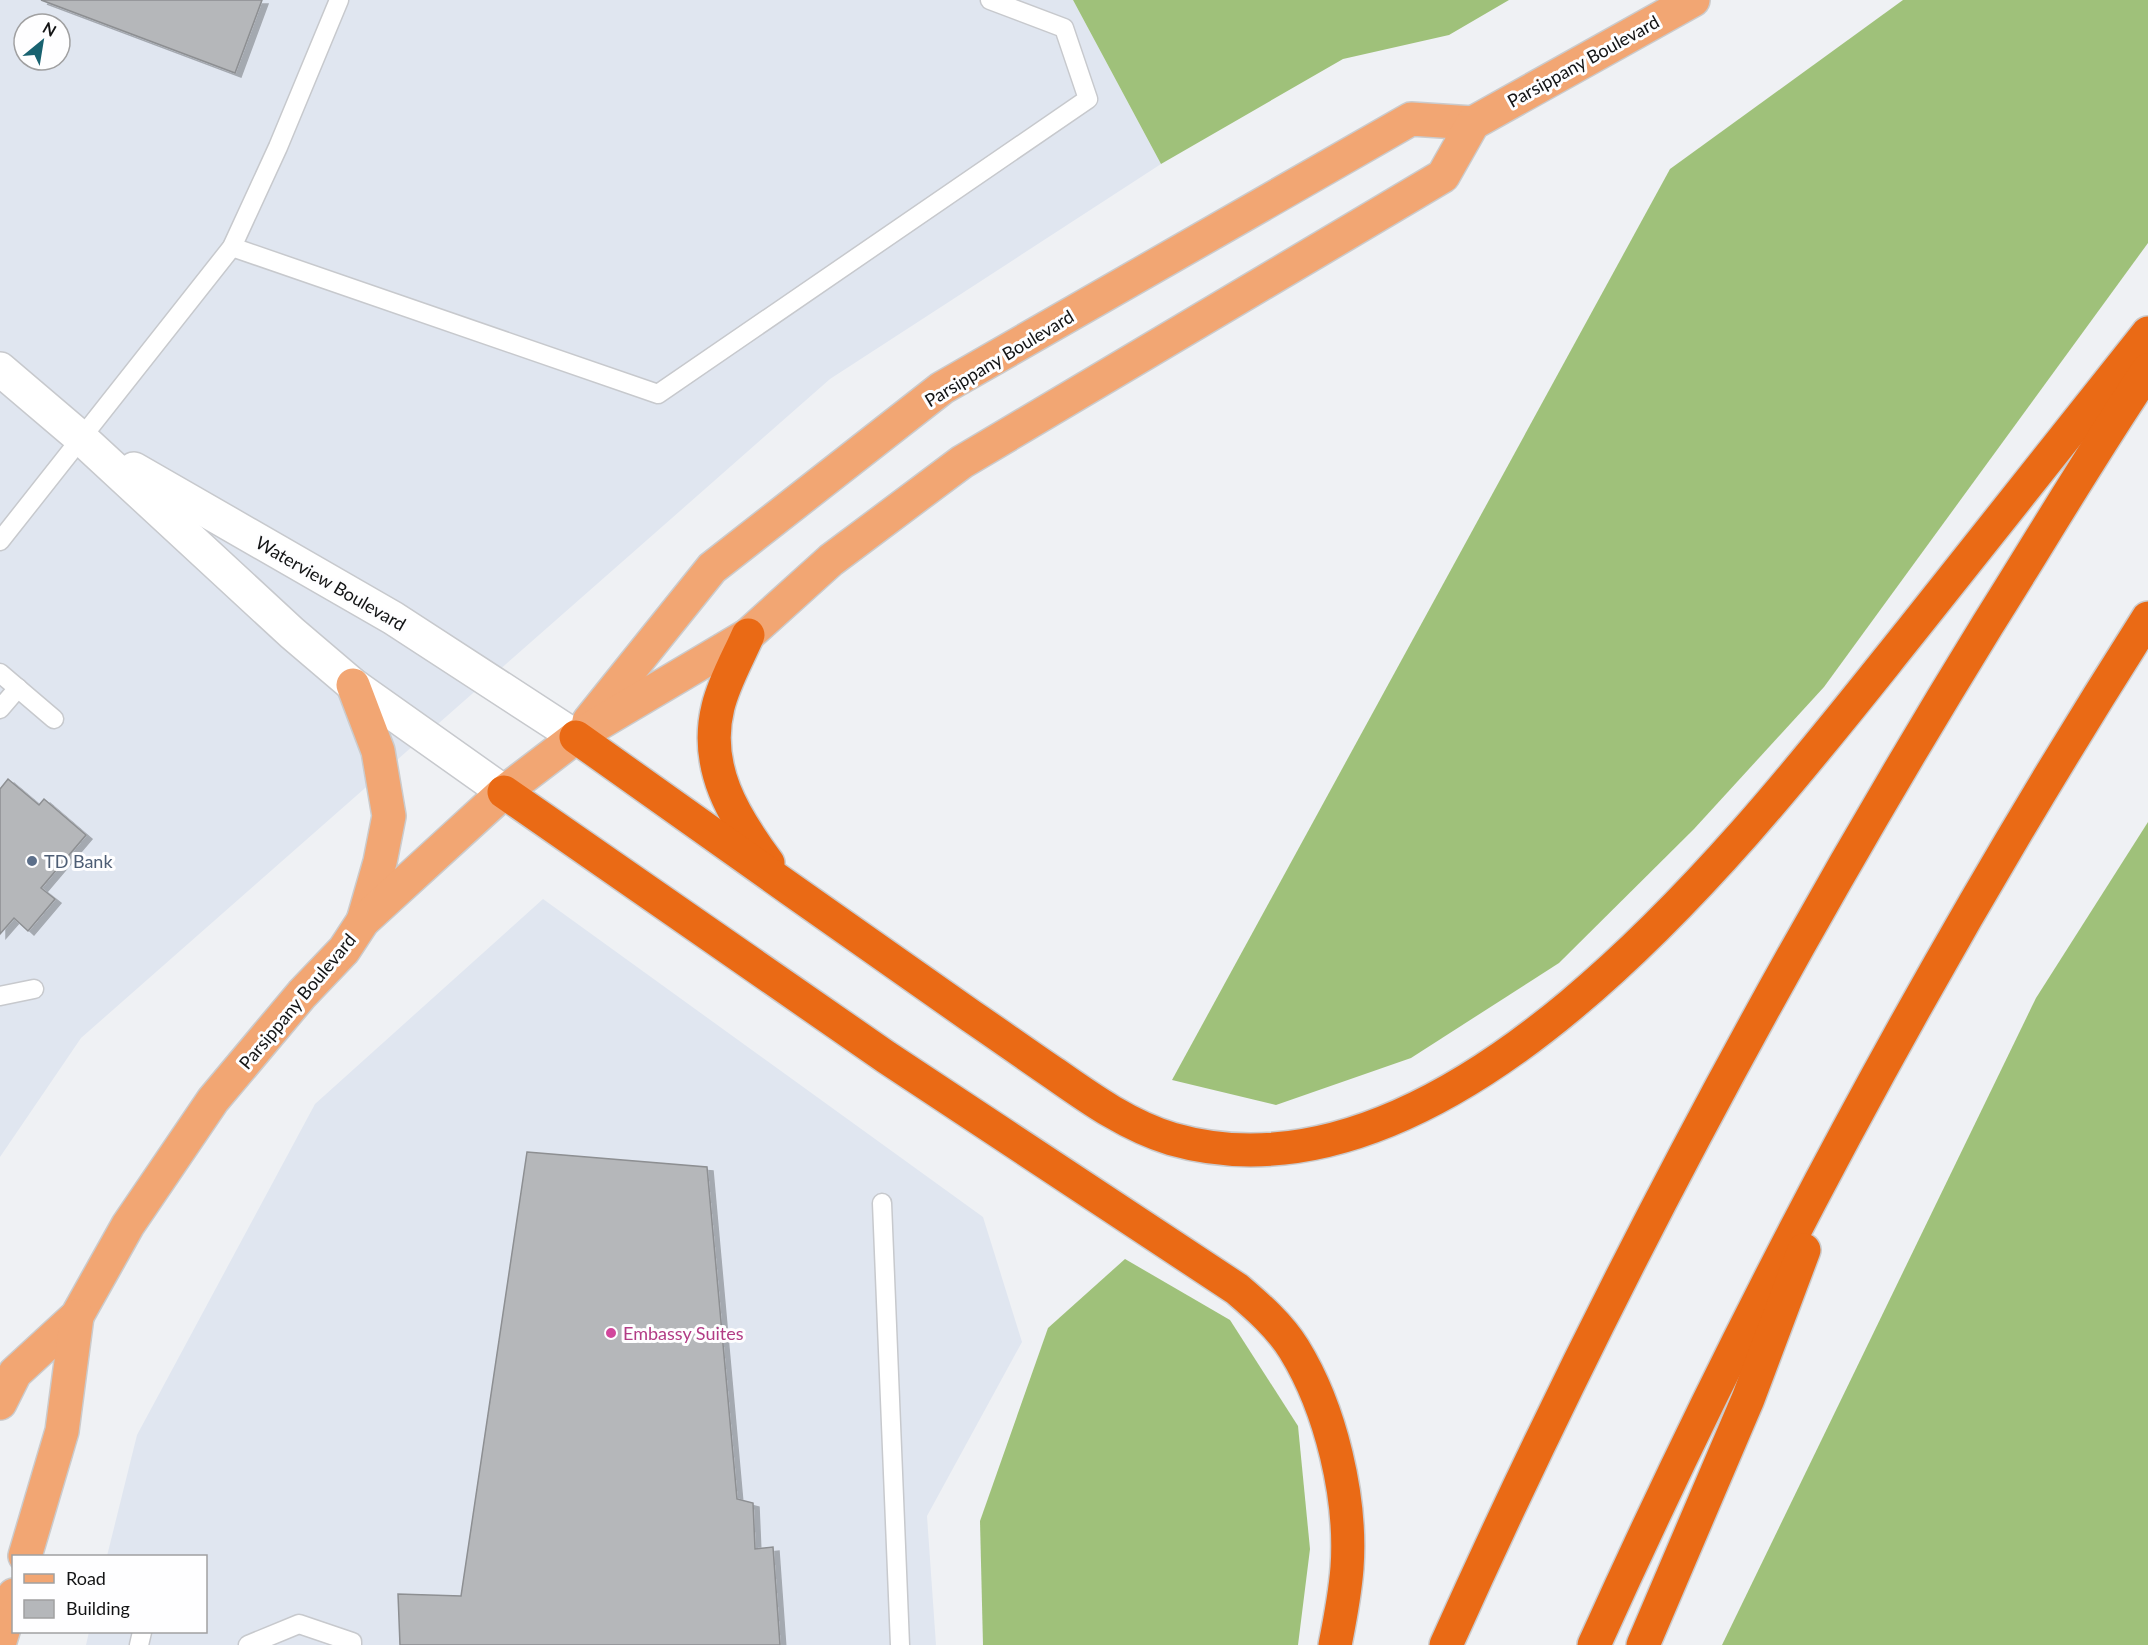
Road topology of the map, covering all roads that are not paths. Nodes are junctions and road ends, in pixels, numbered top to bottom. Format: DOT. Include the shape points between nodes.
graph roads {
  1 [pos="339,0"];
  2 [pos="990,0"];
  3 [pos="1693,0"];
  4 [pos="1473,123"];
  5 [pos="232,247"];
  6 [pos="2148,333"];
  7 [pos="0,369"];
  8 [pos="2148,370"];
  9 [pos="81,438"];
  10 [pos="0,541"];
  11 [pos="2148,618"];
  12 [pos="748,635"];
  13 [pos="0,673"];
  14 [pos="353,685"];
  15 [pos="18,688"];
  16 [pos="0,709"];
  17 [pos="54,719"];
  18 [pos="576,737"];
  19 [pos="504,792"];
  20 [pos="783,884"];
  21 [pos="363,921"];
  22 [pos="34,989"];
  23 [pos="0,996"];
  24 [pos="1854,1118"];
  25 [pos="882,1203"];
  26 [pos="77,1316"];
  27 [pos="0,1403"];
  28 [pos="26,1555"];
  29 [pos="12,1602"];
  30 [pos="0,1641"];
  31 [pos="248,1645"];
  32 [pos="352,1645"];
  33 [pos="900,1645"];
  34 [pos="1335,1645"];
  35 [pos="1446,1645"];
  36 [pos="1594,1645"];
  37 [pos="1643,1645"];
  1 -- 5 [label="lane"];
  2 -- 5 [label="lane" via="1064,28 1088,99 658,394"];
  3 -- 4 [label="main road, Parsippany Boulevard"];
  4 -- 12 [label="main road, Parsippany Boulevard" via="1443,176 962,462 831,560"];
  4 -- 18 [label="main road, Parsippany Boulevard" via="1411,119 942,388 712,568"];
  5 -- 9 [label="lane"];
  6 -- 20 [label="highway" via="1836,725 1741,837 1653,930 1569,1008 1526,1040 1433,1101 1386,1121 1340,1138 1251,1151 1208,1148 1167,1138 1092,1100"];
  7 -- 9 [label="street, Waterview Boulevard"];
  8 -- 35 [label="highway" via="1929,720 1738,1055 1648,1224"];
  9 -- 10 [label="lane"];
  9 -- 14 [label="street, Waterview Boulevard"];
  9 -- 18 [label="street, Waterview Boulevard" via="393,618"];
  11 -- 24 [label="highway" via="2043,788"];
  12 -- 18 [label="main road, Parsippany Boulevard"];
  12 -- 20 [label="highway" via="718,708 714,744 719,775 732,811"];
  13 -- 15 [label="lane"];
  14 -- 19 [label="street, Waterview Boulevard"];
  14 -- 21 [label="main road" via="378,751 389,816"];
  15 -- 16 [label="lane"];
  15 -- 17 [label="lane"];
  18 -- 19 [label="main road, Parsippany Boulevard"];
  18 -- 20 [label="highway"];
  19 -- 21 [label="main road, Parsippany Boulevard"];
  19 -- 34 [label="highway" via="886,1058 1237,1289 1268,1316 1293,1348 1313,1386 1339,1469 1347,1567"];
  21 -- 26 [label="main road, Parsippany Boulevard" via="344,950 213,1100 128,1225"];
  22 -- 23 [label="lane"];
  24 -- 36 [label="highway" via="1682,1455"];
  24 -- 37 [label="highway" via="1748,1399"];
  25 -- 33 [label="lane"];
  26 -- 27 [label="main road, Parsippany Boulevard" via="15,1373"];
  26 -- 28 [label="main road, Parsippany Boulevard" via="62,1431"];
  29 -- 30 [label="main road"];
  31 -- 32 [label="lane" via="299,1624"];
}
